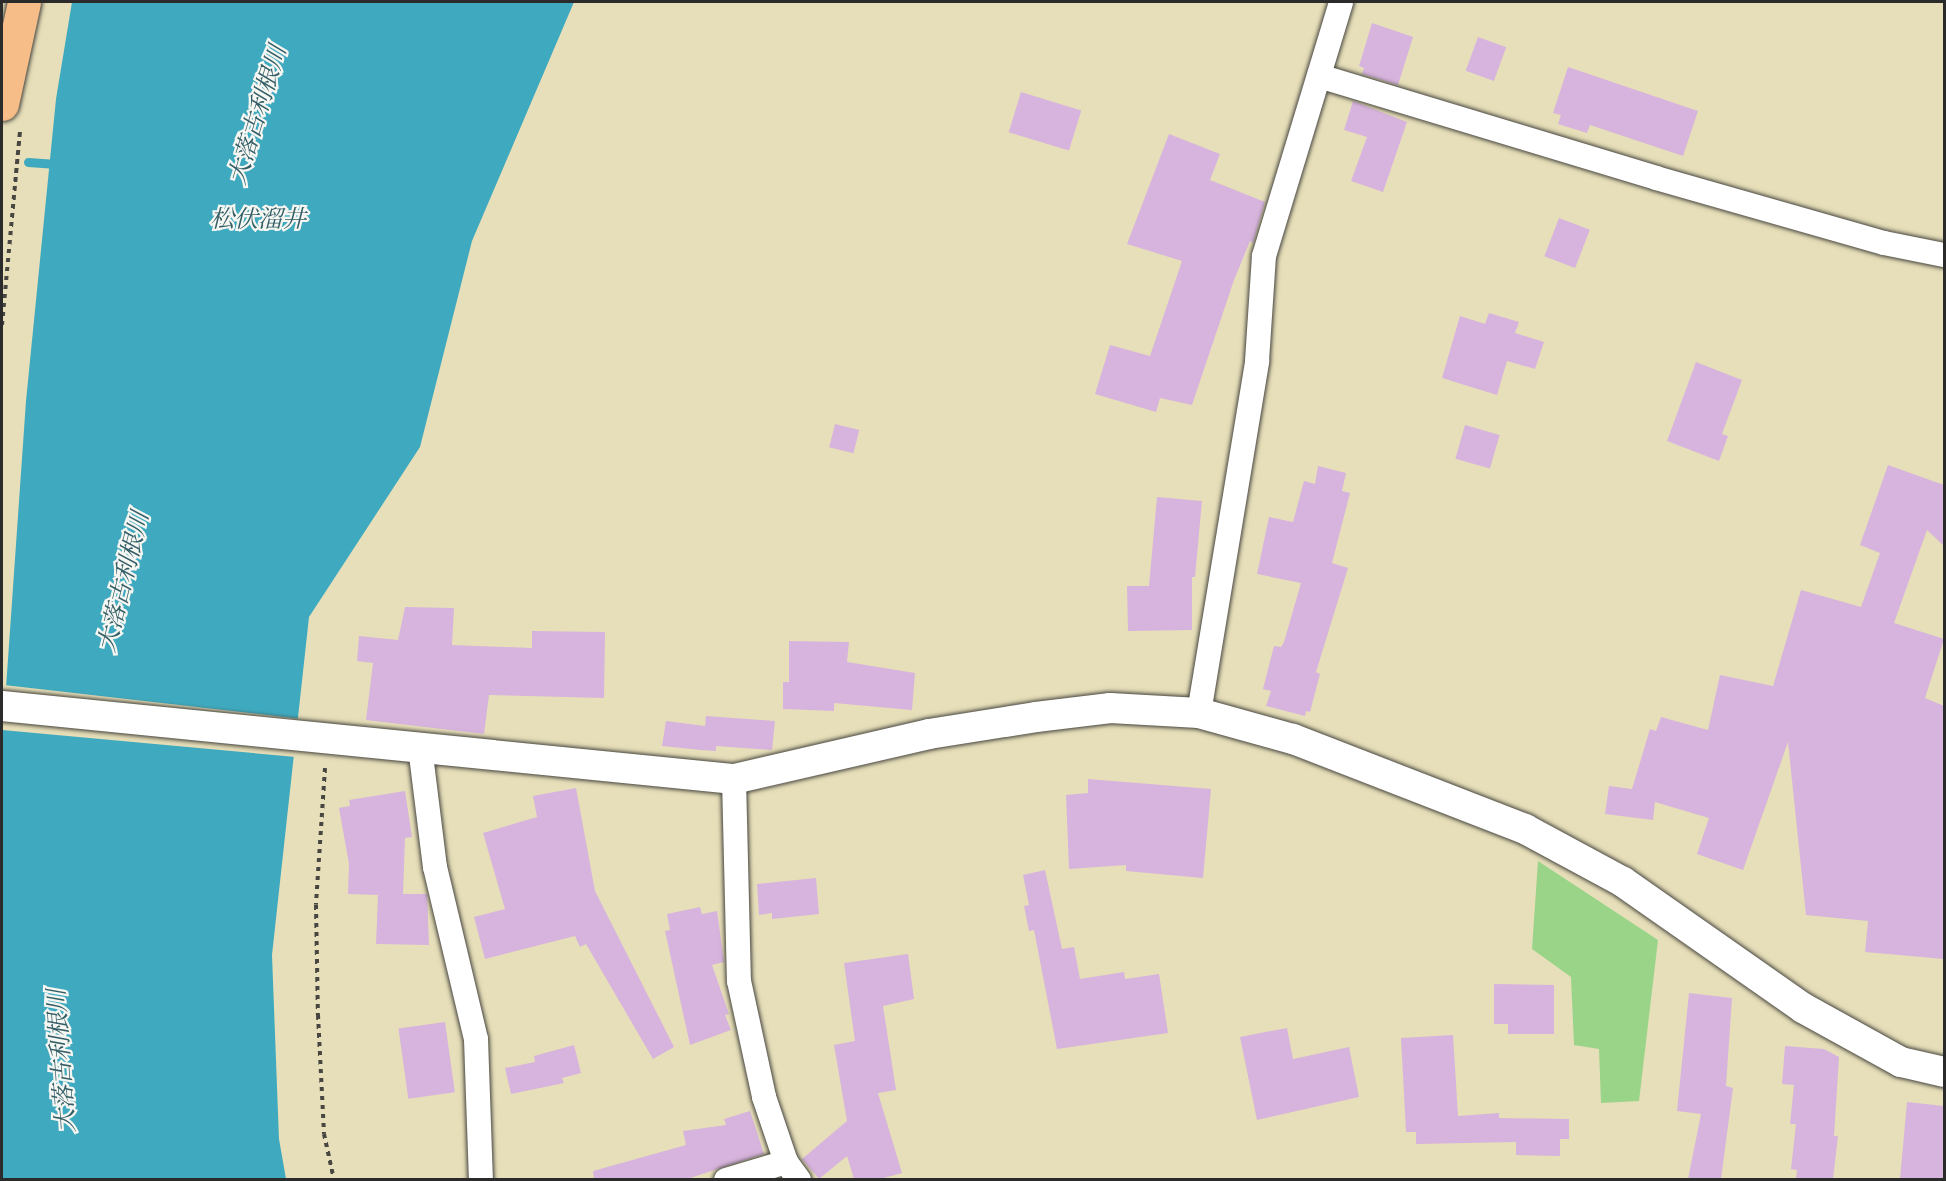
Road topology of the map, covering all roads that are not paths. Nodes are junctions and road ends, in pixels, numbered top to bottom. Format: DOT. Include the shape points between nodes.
graph roads {
  1 [pos="24,2"];
  2 [pos="1341,2"];
  3 [pos="1319,76"];
  4 [pos="6,97"];
  5 [pos="1944,255"];
  6 [pos="2,706"];
  7 [pos="1200,713"];
  8 [pos="420,747"];
  9 [pos="734,780"];
  10 [pos="1944,1072"];
  11 [pos="792,1171"];
  12 [pos="481,1179"];
  13 [pos="726,1179"];
  1 -- 4 [label="main road"];
  2 -- 3 [label="street"];
  3 -- 5 [label="street" via="1656,178 1884,243"];
  3 -- 7 [label="street" via="1264,256 1257,361"];
  6 -- 8 [label="street"];
  7 -- 9 [label="street" via="1110,708 1036,717 928,734"];
  7 -- 10 [label="street" via="1293,739 1525,829 1623,882 1803,1008 1901,1062"];
  8 -- 9 [label="street"];
  8 -- 12 [label="street" via="435,867 476,1039"];
  9 -- 11 [label="street" via="739,981 764,1097"];
  11 -- 13 [label="street"];
}
